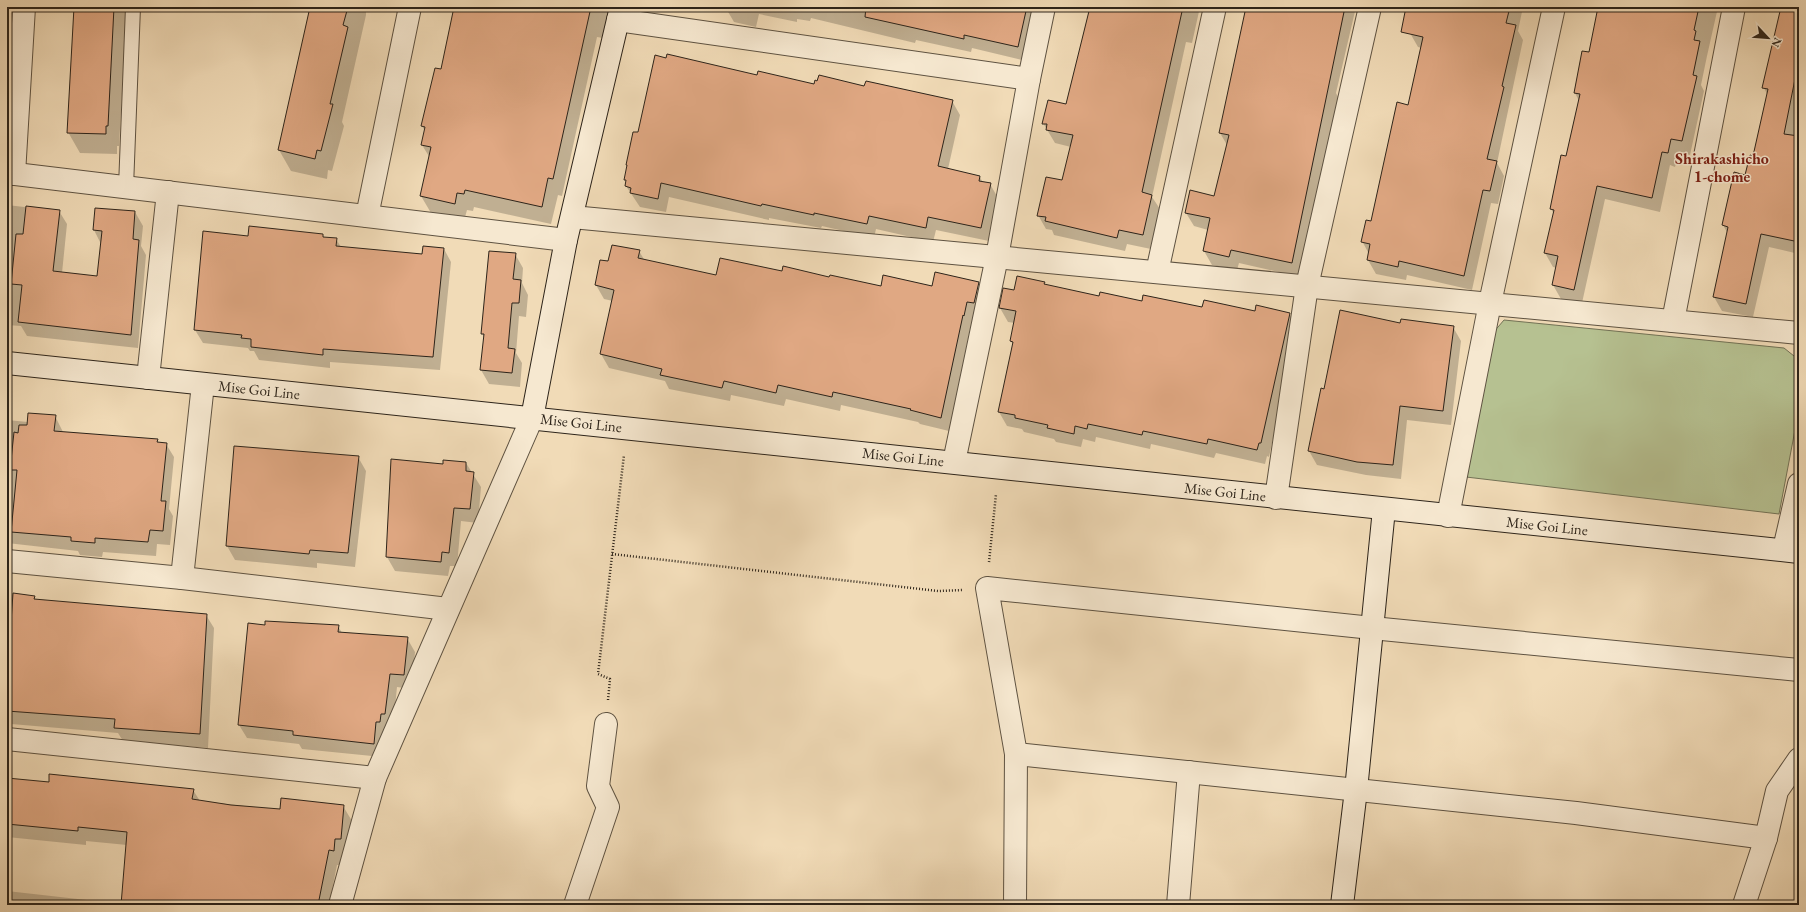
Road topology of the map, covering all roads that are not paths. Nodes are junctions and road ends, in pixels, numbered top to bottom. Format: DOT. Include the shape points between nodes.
graph roads {
  1 [pos="24,7"];
  2 [pos="133,7"];
  3 [pos="410,7"];
  4 [pos="1044,7"];
  5 [pos="1215,7"];
  6 [pos="1370,7"];
  7 [pos="1554,7"];
  8 [pos="1734,7"];
  9 [pos="619,13"];
  10 [pos="1029,79"];
  11 [pos="11,173"];
  12 [pos="126,187"];
  13 [pos="168,192"];
  14 [pos="367,216"];
  15 [pos="572,217"];
  16 [pos="566,240"];
  17 [pos="997,257"];
  18 [pos="1157,272"];
  19 [pos="1307,286"];
  20 [pos="1490,303"];
  21 [pos="1673,321"];
  22 [pos="1799,333"];
  23 [pos="7,363"];
  24 [pos="148,378"];
  25 [pos="202,384"];
  26 [pos="532,418"];
  27 [pos="954,462"];
  28 [pos="1799,484"];
  29 [pos="1276,498"];
  30 [pos="1384,509"];
  31 [pos="1448,516"];
  32 [pos="1792,551"];
  33 [pos="7,562"];
  34 [pos="182,578"];
  35 [pos="448,609"];
  36 [pos="1372,628"];
  37 [pos="1799,670"];
  38 [pos="606,724"];
  39 [pos="7,739"];
  40 [pos="1016,754"];
  41 [pos="1799,759"];
  42 [pos="1189,772"];
  43 [pos="375,778"];
  44 [pos="1356,790"];
  45 [pos="1766,838"];
  46 [pos="340,905"];
  47 [pos="575,905"];
  48 [pos="1016,905"];
  49 [pos="1178,905"];
  50 [pos="1342,905"];
  51 [pos="1744,905"];
  1 -- 11 [label="street"];
  2 -- 12 [label="lane"];
  3 -- 14 [label="street"];
  4 -- 10 [label="street"];
  5 -- 18 [label="street"];
  6 -- 19 [label="street"];
  7 -- 20 [label="street"];
  8 -- 21 [label="street"];
  9 -- 10 [label="street"];
  9 -- 15 [label="street"];
  10 -- 17 [label="street"];
  11 -- 12 [label="street"];
  12 -- 13 [label="street"];
  13 -- 14 [label="street"];
  13 -- 24 [label="street"];
  14 -- 16 [label="street"];
  15 -- 16 [label="street"];
  15 -- 17 [label="street"];
  16 -- 26 [label="street"];
  17 -- 18 [label="street"];
  17 -- 27 [label="street"];
  18 -- 19 [label="street"];
  19 -- 20 [label="street"];
  19 -- 29 [label="street"];
  20 -- 21 [label="street"];
  20 -- 31 [label="street"];
  21 -- 22 [label="street"];
  23 -- 24 [label="street, Mise Goi Line"];
  24 -- 25 [label="street, Mise Goi Line"];
  25 -- 26 [label="street, Mise Goi Line"];
  25 -- 34 [label="street"];
  26 -- 27 [label="street, Mise Goi Line"];
  26 -- 35 [label="street"];
  27 -- 29 [label="street, Mise Goi Line"];
  28 -- 32 [label="street"];
  29 -- 30 [label="street, Mise Goi Line"];
  30 -- 31 [label="street, Mise Goi Line"];
  30 -- 36 [label="street"];
  31 -- 32 [label="street, Mise Goi Line"];
  33 -- 34 [label="street"];
  34 -- 35 [label="street"];
  35 -- 43 [label="street"];
  36 -- 37 [label="street"];
  36 -- 40 [label="street" via="987,588"];
  36 -- 44 [label="street"];
  38 -- 47 [label="street" via="598,786 608,807"];
  39 -- 43 [label="street"];
  40 -- 42 [label="street"];
  40 -- 48 [label="street"];
  41 -- 45 [label="street" via="1778,791"];
  42 -- 44 [label="street"];
  42 -- 49 [label="street"];
  43 -- 46 [label="street"];
  44 -- 45 [label="street" via="1576,813"];
  44 -- 50 [label="street"];
  45 -- 51 [label="street"];
}
